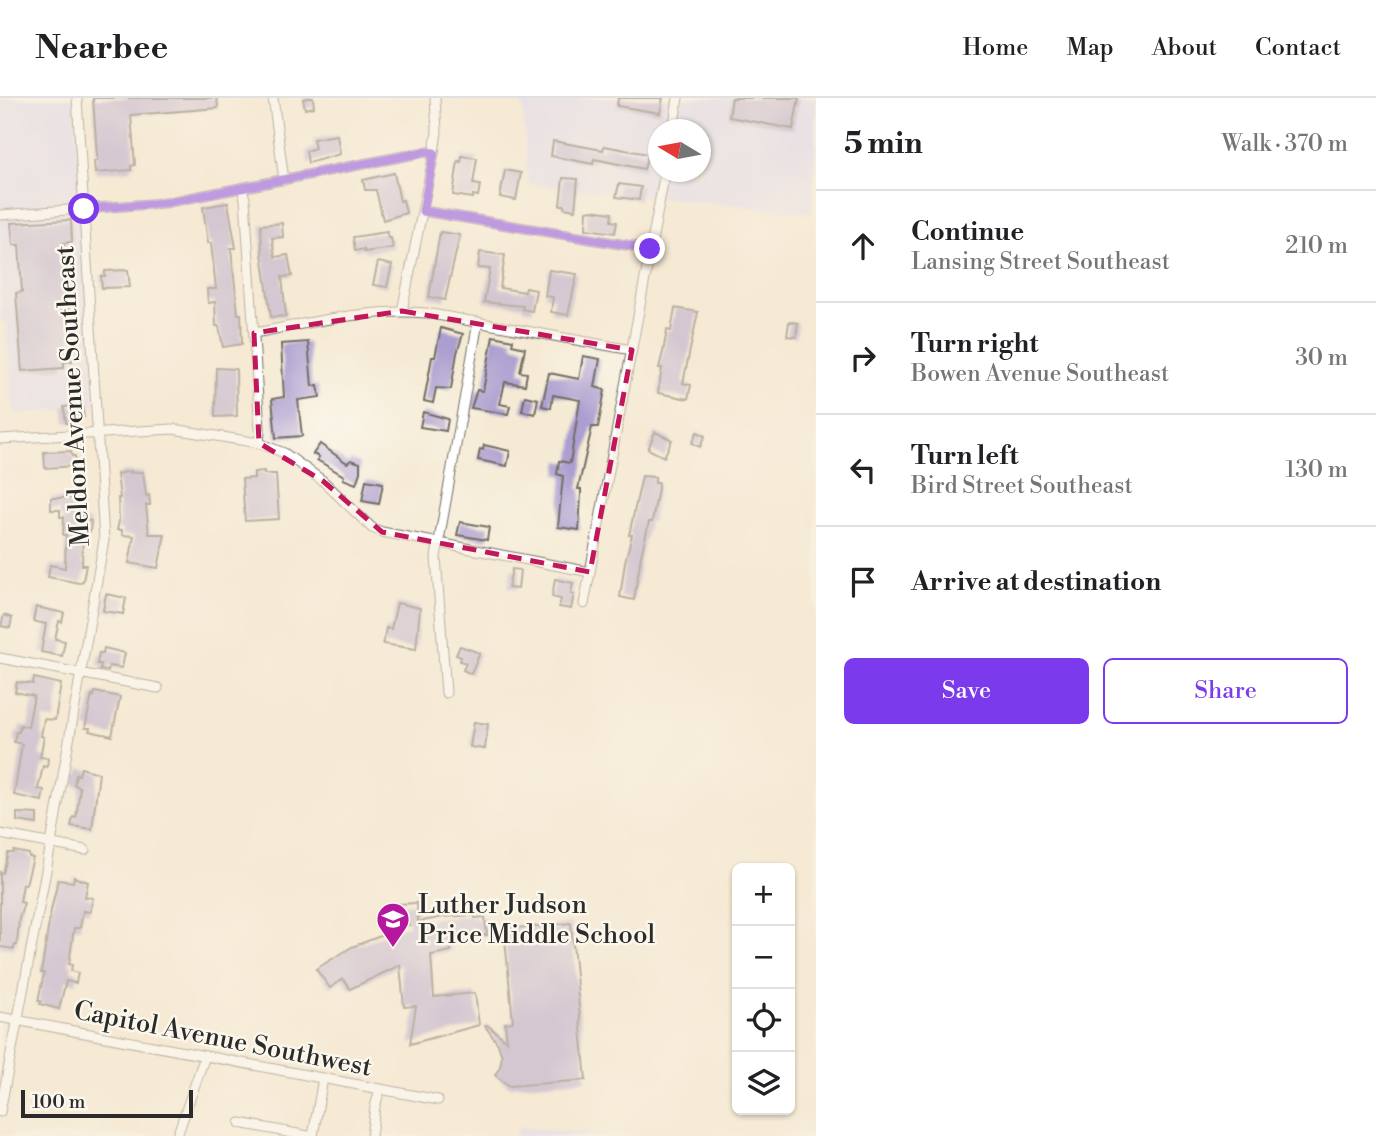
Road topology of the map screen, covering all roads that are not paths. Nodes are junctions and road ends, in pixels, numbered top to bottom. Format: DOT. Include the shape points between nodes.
graph roads {
  1 [pos="77,98"];
  2 [pos="273,98"];
  3 [pos="435,98"];
  4 [pos="678,98"];
  5 [pos="675,119"];
  6 [pos="434,153"];
  7 [pos="284,180"];
  8 [pos="663,182"];
  9 [pos="242,188"];
  10 [pos="84,209"];
  11 [pos="423,211"];
  12 [pos="0,215"];
  13 [pos="650,249"];
  14 [pos="402,311"];
  15 [pos="478,322"];
  16 [pos="254,333"];
  17 [pos="632,350"];
  18 [pos="99,434"];
  19 [pos="0,439"];
  20 [pos="259,443"];
  21 [pos="437,544"];
  22 [pos="590,572"];
  23 [pos="584,604"];
  24 [pos="0,659"];
  25 [pos="81,674"];
  26 [pos="158,688"];
  27 [pos="446,692"];
  28 [pos="0,834"];
  29 [pos="51,844"];
  30 [pos="85,850"];
  31 [pos="0,1017"];
  32 [pos="19,1020"];
  33 [pos="205,1056"];
  34 [pos="323,1078"];
  35 [pos="380,1089"];
  36 [pos="438,1100"];
  37 [pos="0,1112"];
  38 [pos="240,1123"];
  39 [pos="177,1136"];
  40 [pos="311,1136"];
  41 [pos="371,1136"];
  1 -- 10 [label="street, Meldon Avenue Southeast"];
  2 -- 7 [label="street"];
  3 -- 6 [label="street"];
  4 -- 5 [label="street"];
  6 -- 7 [label="street"];
  6 -- 11 [label="street"];
  7 -- 9 [label="street"];
  8 -- 13 [label="street"];
  9 -- 10 [label="street" via="164,203"];
  9 -- 16 [label="street"];
  10 -- 12 [label="street"];
  10 -- 18 [label="street, Meldon Avenue Southeast"];
  11 -- 13 [label="street"];
  11 -- 14 [label="street"];
  13 -- 17 [label="street"];
  14 -- 15 [label="street"];
  14 -- 16 [label="street"];
  15 -- 17 [label="street"];
  15 -- 21 [label="street"];
  16 -- 20 [label="street"];
  17 -- 22 [label="street"];
  18 -- 19 [label="street"];
  18 -- 20 [label="street" via="173,429"];
  18 -- 25 [label="street, Meldon Avenue Southeast" via="104,540"];
  20 -- 21 [label="street" via="284,453 323,481 372,528"];
  21 -- 22 [label="street"];
  21 -- 27 [label="street"];
  22 -- 23 [label="street"];
  24 -- 25 [label="street"];
  25 -- 26 [label="street"];
  25 -- 29 [label="street, Meldon Avenue Southeast"];
  28 -- 29 [label="street"];
  29 -- 30 [label="street"];
  29 -- 32 [label="street, Meldon Avenue Southeast"];
  31 -- 32 [label="street, Capitol Avenue Southwest"];
  32 -- 33 [label="street, Capitol Avenue Southwest"];
  32 -- 37 [label="street, Meldon Avenue Southeast"];
  33 -- 34 [label="street, Capitol Avenue Southwest"];
  33 -- 39 [label="street"];
  34 -- 35 [label="street, Capitol Avenue Southwest"];
  34 -- 40 [label="street"];
  35 -- 36 [label="street, Capitol Avenue Southwest"];
  35 -- 41 [label="street"];
  38 -- 40 [label="street"];
}
